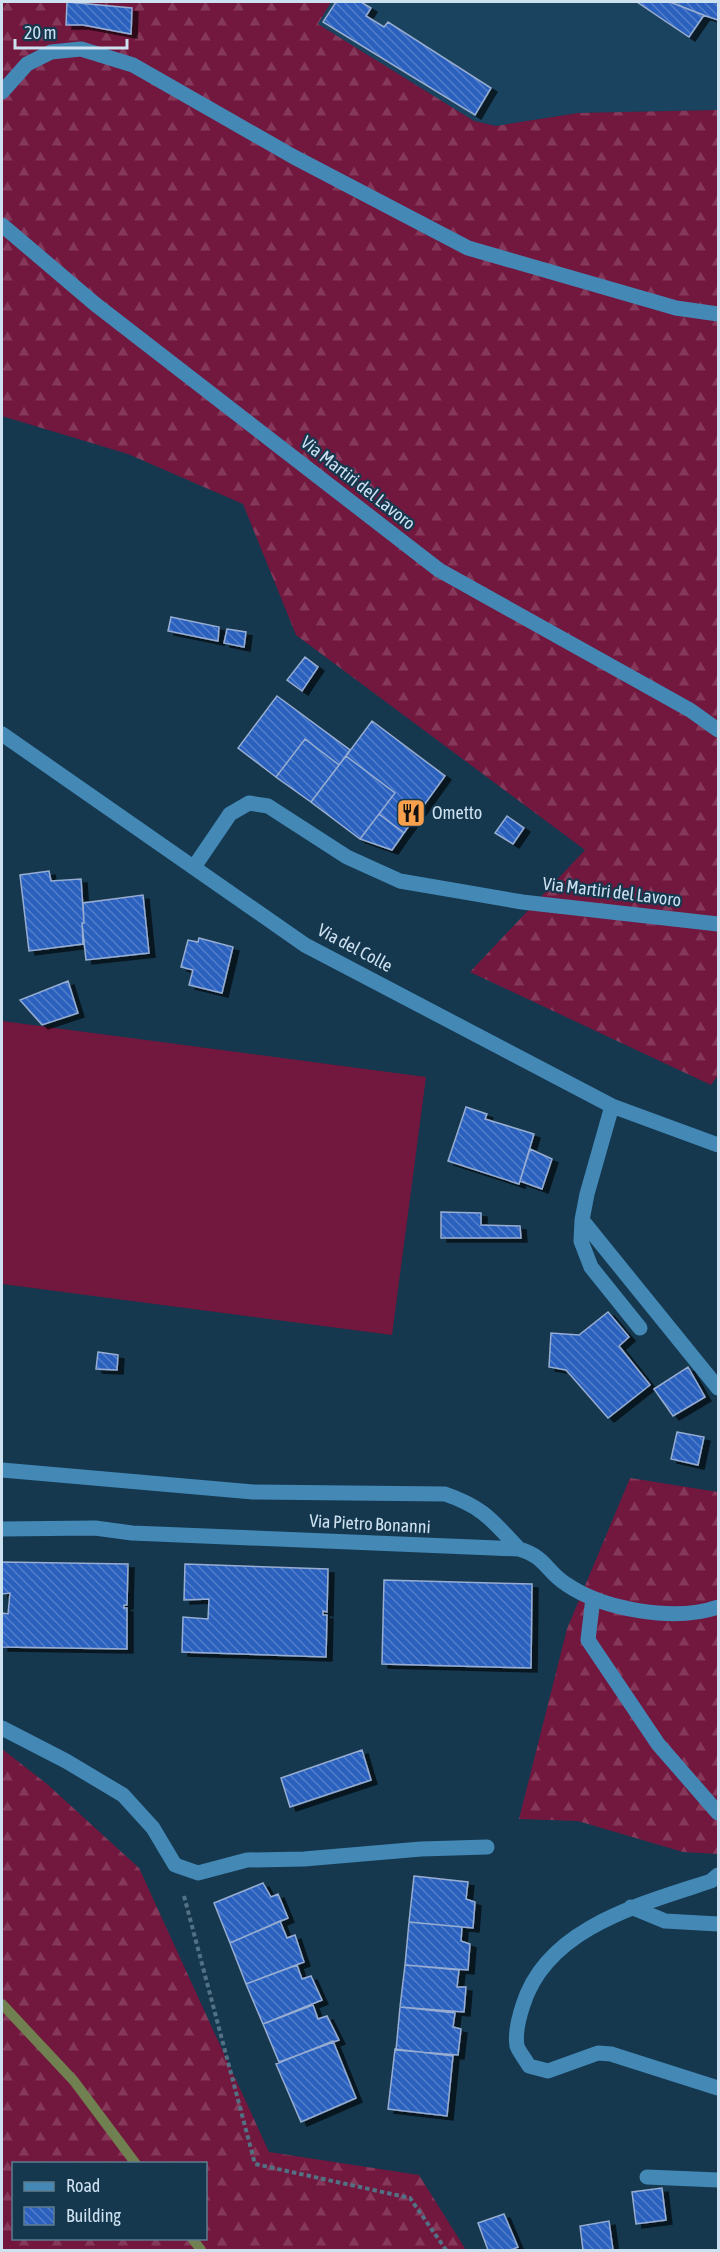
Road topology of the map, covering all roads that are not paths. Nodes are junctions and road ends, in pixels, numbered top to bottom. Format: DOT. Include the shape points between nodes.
graph roads {
  1 [pos="2,92"];
  2 [pos="2,225"];
  3 [pos="718,314"];
  4 [pos="718,730"];
  5 [pos="2,734"];
  6 [pos="194,867"];
  7 [pos="718,924"];
  8 [pos="612,1106"];
  9 [pos="718,1145"];
  10 [pos="582,1220"];
  11 [pos="640,1328"];
  12 [pos="718,1388"];
  13 [pos="2,1470"];
  14 [pos="2,1529"];
  15 [pos="519,1549"];
  16 [pos="593,1598"];
  17 [pos="718,1607"];
  18 [pos="2,1728"];
  19 [pos="718,1813"];
  20 [pos="487,1847"];
  21 [pos="718,1875"];
  22 [pos="631,1907"];
  23 [pos="718,1924"];
  24 [pos="718,2088"];
  25 [pos="648,2177"];
  26 [pos="718,2180"];
  1 -- 3 [label="street" via="27,64 51,52 81,49 133,65 294,157 468,248 676,308"];
  2 -- 4 [label="street, Via Martiri del Lavoro" via="95,304 439,570 690,710"];
  5 -- 6 [label="street, Via del Colle"];
  6 -- 7 [label="street, Via Martiri del Lavoro" via="230,814 249,803 268,806 347,857 400,881 522,902"];
  6 -- 8 [label="street, Via del Colle" via="305,945"];
  8 -- 9 [label="street, Via del Colle"];
  8 -- 10 [label="street"];
  10 -- 11 [label="street" via="581,1241 591,1267"];
  10 -- 12 [label="street"];
  13 -- 15 [label="street" via="253,1492 445,1494 469,1502 487,1514"];
  14 -- 15 [label="street, Via Pietro Bonanni" via="95,1528 155,1534"];
  15 -- 16 [label="street, Via Pietro Bonanni" via="535,1554 566,1584"];
  16 -- 17 [label="street, Via Pietro Bonanni" via="669,1615"];
  16 -- 19 [label="street" via="588,1640 658,1744"];
  18 -- 20 [label="street" via="123,1795 153,1828 175,1865 198,1872 247,1860"];
  21 -- 22 [label="street" via="711,1881"];
  22 -- 23 [label="street" via="665,1921"];
  22 -- 24 [label="street" via="568,1942 544,1962 528,1989 519,2018 517,2046 529,2066 548,2071 598,2053 611,2054"];
  25 -- 26 [label="street"];
}
